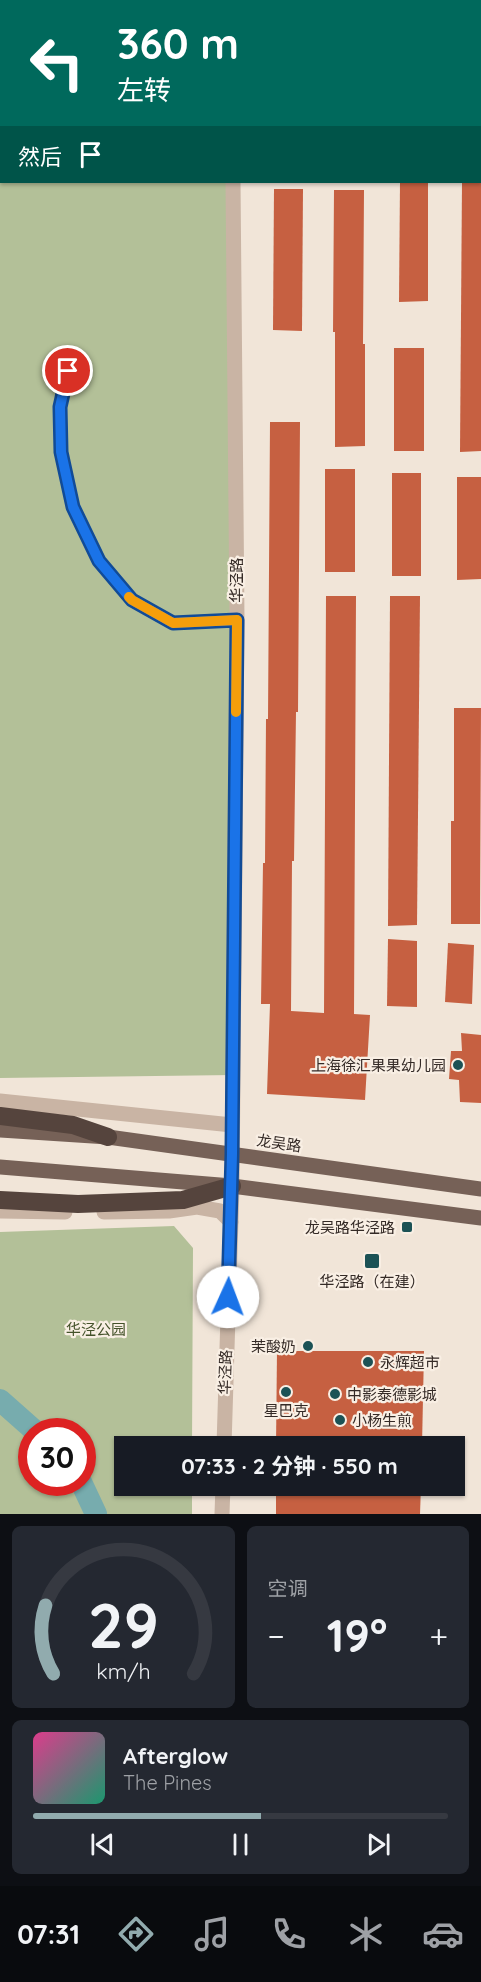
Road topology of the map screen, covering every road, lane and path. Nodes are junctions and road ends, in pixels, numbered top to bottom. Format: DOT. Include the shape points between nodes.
graph roads {
  1 [pos="233,183"];
  2 [pos="72,352"];
  3 [pos="237,620"];
  4 [pos="0,1101"];
  5 [pos="0,1116"];
  6 [pos="232,1125"];
  7 [pos="0,1130"];
  8 [pos="108,1137"];
  9 [pos="232,1154"];
  10 [pos="0,1167"];
  11 [pos="232,1186"];
  12 [pos="481,1189"];
  13 [pos="0,1200"];
  14 [pos="0,1211"];
  15 [pos="481,1218"];
  16 [pos="231,1222"];
  17 [pos="224,1436"];
  18 [pos="223,1496"];
  19 [pos="222,1514"];
  1 -- 3 [label="street, 华泾路"];
  2 -- 3 [label="lane" via="60,407 61,452 73,507 99,561 132,600 173,623"];
  3 -- 6 [label="street, 华泾路"];
  4 -- 6 [label="street"];
  5 -- 8 [label="highway" via="73,1125"];
  6 -- 9 [label="street, 华泾路"];
  7 -- 8 [label="main road, 龙吴路"];
  8 -- 9 [label="main road, 龙吴路"];
  9 -- 11 [label="street, 华泾路"];
  9 -- 12 [label="main road, 龙吴路"];
  10 -- 11 [label="main road"];
  11 -- 13 [label="highway" via="183,1200 78,1204"];
  11 -- 15 [label="main road"];
  11 -- 16 [label="street, 华泾路"];
  14 -- 16 [label="street" via="169,1211 197,1207 220,1211"];
  16 -- 17 [label="street, 华泾路"];
  18 -- 19 [label="street"];
}
